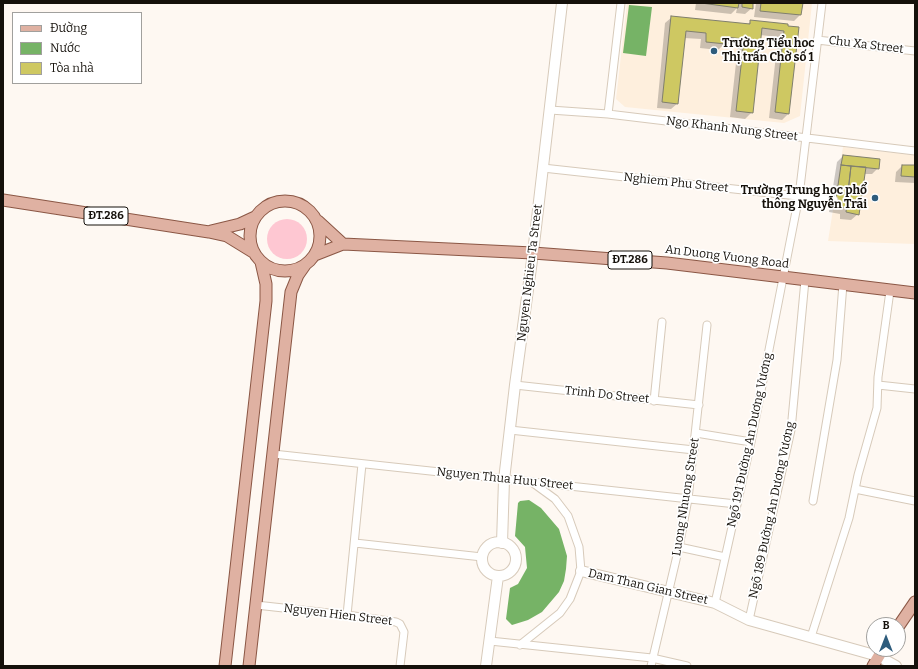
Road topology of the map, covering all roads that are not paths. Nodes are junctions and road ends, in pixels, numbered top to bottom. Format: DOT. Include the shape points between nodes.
graph roads {
  1 [pos="562,3"];
  2 [pos="621,3"];
  3 [pos="822,3"];
  4 [pos="817,40"];
  5 [pos="915,52"];
  6 [pos="550,110"];
  7 [pos="608,114"];
  8 [pos="806,137"];
  9 [pos="915,151"];
  10 [pos="543,168"];
  11 [pos="799,196"];
  12 [pos="3,200"];
  13 [pos="834,200"];
  14 [pos="255,217"];
  15 [pos="316,219"];
  16 [pos="208,232"];
  17 [pos="343,244"];
  18 [pos="253,252"];
  19 [pos="533,253"];
  20 [pos="315,255"];
  21 [pos="261,262"];
  22 [pos="305,265"];
  23 [pos="784,278"];
  24 [pos="805,280"];
  25 [pos="843,284"];
  26 [pos="890,290"];
  27 [pos="915,292"];
  28 [pos="662,322"];
  29 [pos="707,325"];
  30 [pos="515,385"];
  31 [pos="878,385"];
  32 [pos="915,389"];
  33 [pos="654,401"];
  34 [pos="699,404"];
  35 [pos="510,430"];
  36 [pos="696,434"];
  37 [pos="751,442"];
  38 [pos="694,450"];
  39 [pos="273,454"];
  40 [pos="362,464"];
  41 [pos="504,480"];
  42 [pos="533,483"];
  43 [pos="855,489"];
  44 [pos="688,499"];
  45 [pos="813,501"];
  46 [pos="915,502"];
  47 [pos="736,504"];
  48 [pos="355,543"];
  49 [pos="502,543"];
  50 [pos="679,547"];
  51 [pos="482,557"];
  52 [pos="725,557"];
  53 [pos="581,571"];
  54 [pos="498,576"];
  55 [pos="668,591"];
  56 [pos="915,602"];
  57 [pos="714,603"];
  58 [pos="256,605"];
  59 [pos="347,615"];
  60 [pos="905,617"];
  61 [pos="749,620"];
  62 [pos="811,637"];
  63 [pos="490,641"];
  64 [pos="520,645"];
  65 [pos="866,649"];
  66 [pos="878,657"];
  67 [pos="886,657"];
  68 [pos="652,658"];
  69 [pos="225,666"];
  70 [pos="249,666"];
  71 [pos="400,666"];
  72 [pos="486,666"];
  73 [pos="650,666"];
  74 [pos="687,666"];
  75 [pos="872,666"];
  76 [pos="896,666"];
  1 -- 6 [label="street, Nguyen Nghieu Ta Street"];
  2 -- 7 [label="street"];
  3 -- 4 [label="street, Ngõ 191 Đường An Dương Vương"];
  4 -- 5 [label="street, Chu Xa Street"];
  4 -- 8 [label="street, Ngõ 191 Đường An Dương Vương"];
  6 -- 7 [label="street, Ngo Khanh Nung Street"];
  6 -- 10 [label="street, Nguyen Nghieu Ta Street"];
  7 -- 8 [label="street, Ngo Khanh Nung Street"];
  8 -- 9 [label="street, Ngo Khanh Nung Street"];
  8 -- 11 [label="street, Ngõ 191 Đường An Dương Vương"];
  10 -- 11 [label="street, Nghiem Phu Street"];
  10 -- 19 [label="street, Nguyen Nghieu Ta Street"];
  11 -- 13 [label="street, Nghiem Phu Street"];
  11 -- 23 [label="street, Ngõ 191 Đường An Dương Vương"];
  12 -- 16 [label="main road, ĐT.286"];
  14 -- 15 [label="main road, ĐT.286" via="263,208 274,202 286,200 298,203 309,210"];
  14 -- 16 [label="main road, ĐT.286" via="240,224"];
  14 -- 18 [label="main road, ĐT.286" via="250,228 249,241"];
  15 -- 17 [label="main road, ĐT.286"];
  15 -- 20 [label="main road" via="320,237"];
  16 -- 18 [label="main road, ĐT.286" via="226,236"];
  17 -- 19 [label="main road, An Duong Vuong Road / ĐT.286"];
  17 -- 20 [label="main road, An Duong Vuong Road / ĐT.286"];
  18 -- 21 [label="main road, ĐT.286"];
  19 -- 23 [label="main road, An Duong Vuong Road / ĐT.286" via="667,263"];
  19 -- 30 [label="street, Nguyen Nghieu Ta Street"];
  20 -- 22 [label="main road, ĐT.286"];
  21 -- 22 [label="main road, ĐT.286" via="277,271 296,270"];
  21 -- 69 [label="main road" via="266,284 266,301"];
  22 -- 39 [label="main road" via="291,292"];
  23 -- 24 [label="main road, An Duong Vuong Road / ĐT.286"];
  23 -- 37 [label="street, Ngõ 191 Đường An Dương Vương"];
  24 -- 25 [label="main road, An Duong Vuong Road / ĐT.286"];
  24 -- 61 [label="street, Ngõ 189 Đường An Dương Vương" via="791,430"];
  25 -- 26 [label="main road, An Duong Vuong Road / ĐT.286"];
  25 -- 45 [label="street" via="838,360"];
  26 -- 27 [label="main road, An Duong Vuong Road / ĐT.286"];
  26 -- 31 [label="street"];
  28 -- 33 [label="street"];
  29 -- 34 [label="street, Luong Nhuong Street"];
  30 -- 33 [label="street, Trinh Do Street"];
  30 -- 35 [label="street, Nguyen Nghieu Ta Street"];
  31 -- 32 [label="street"];
  31 -- 43 [label="street" via="877,408"];
  33 -- 34 [label="street, Trinh Do Street"];
  34 -- 36 [label="street, Luong Nhuong Street"];
  35 -- 38 [label="street"];
  35 -- 41 [label="street, Nguyen Nghieu Ta Street"];
  36 -- 37 [label="street"];
  36 -- 38 [label="street, Luong Nhuong Street"];
  37 -- 47 [label="street, Ngõ 191 Đường An Dương Vương"];
  38 -- 44 [label="street, Luong Nhuong Street"];
  39 -- 40 [label="street, Nguyen Thua Huu Street"];
  39 -- 58 [label="main road"];
  40 -- 41 [label="street, Nguyen Thua Huu Street"];
  40 -- 48 [label="street"];
  41 -- 42 [label="street, Nguyen Thua Huu Street"];
  41 -- 49 [label="street, Nguyen Nghieu Ta Street"];
  42 -- 44 [label="street, Nguyen Thua Huu Street"];
  42 -- 53 [label="street" via="554,499 568,516 579,547"];
  43 -- 46 [label="street"];
  43 -- 62 [label="street" via="849,518"];
  44 -- 47 [label="street, Nguyen Thua Huu Street"];
  44 -- 50 [label="street, Luong Nhuong Street"];
  47 -- 52 [label="street, Ngõ 191 Đường An Dương Vương"];
  48 -- 51 [label="street"];
  48 -- 59 [label="street"];
  49 -- 51 [label="street" via="489,546"];
  49 -- 54 [label="street" via="511,548 516,556 516,562 512,571"];
  50 -- 52 [label="street"];
  50 -- 55 [label="street, Luong Nhuong Street"];
  51 -- 54 [label="street" via="486,570"];
  52 -- 57 [label="street, Ngõ 191 Đường An Dương Vương"];
  53 -- 55 [label="street, Dam Than Gian Street"];
  53 -- 64 [label="street" via="570,599 560,613"];
  54 -- 63 [label="street"];
  55 -- 57 [label="street, Dam Than Gian Street"];
  55 -- 68 [label="street, Luong Nhuong Street"];
  56 -- 60 [label="main road"];
  57 -- 61 [label="street, Dam Than Gian Street"];
  58 -- 59 [label="street, Nguyen Hien Street"];
  58 -- 70 [label="main road"];
  59 -- 71 [label="street, Nguyen Hien Street" via="400,624 404,632"];
  61 -- 62 [label="street, Dam Than Gian Street"];
  62 -- 65 [label="street, Dam Than Gian Street"];
  63 -- 64 [label="street"];
  63 -- 72 [label="street"];
  64 -- 68 [label="street"];
  66 -- 75 [label="main road"];
  67 -- 76 [label="street, Dam Than Gian Street"];
  68 -- 73 [label="street, Luong Nhuong Street"];
  68 -- 74 [label="street"];
}
